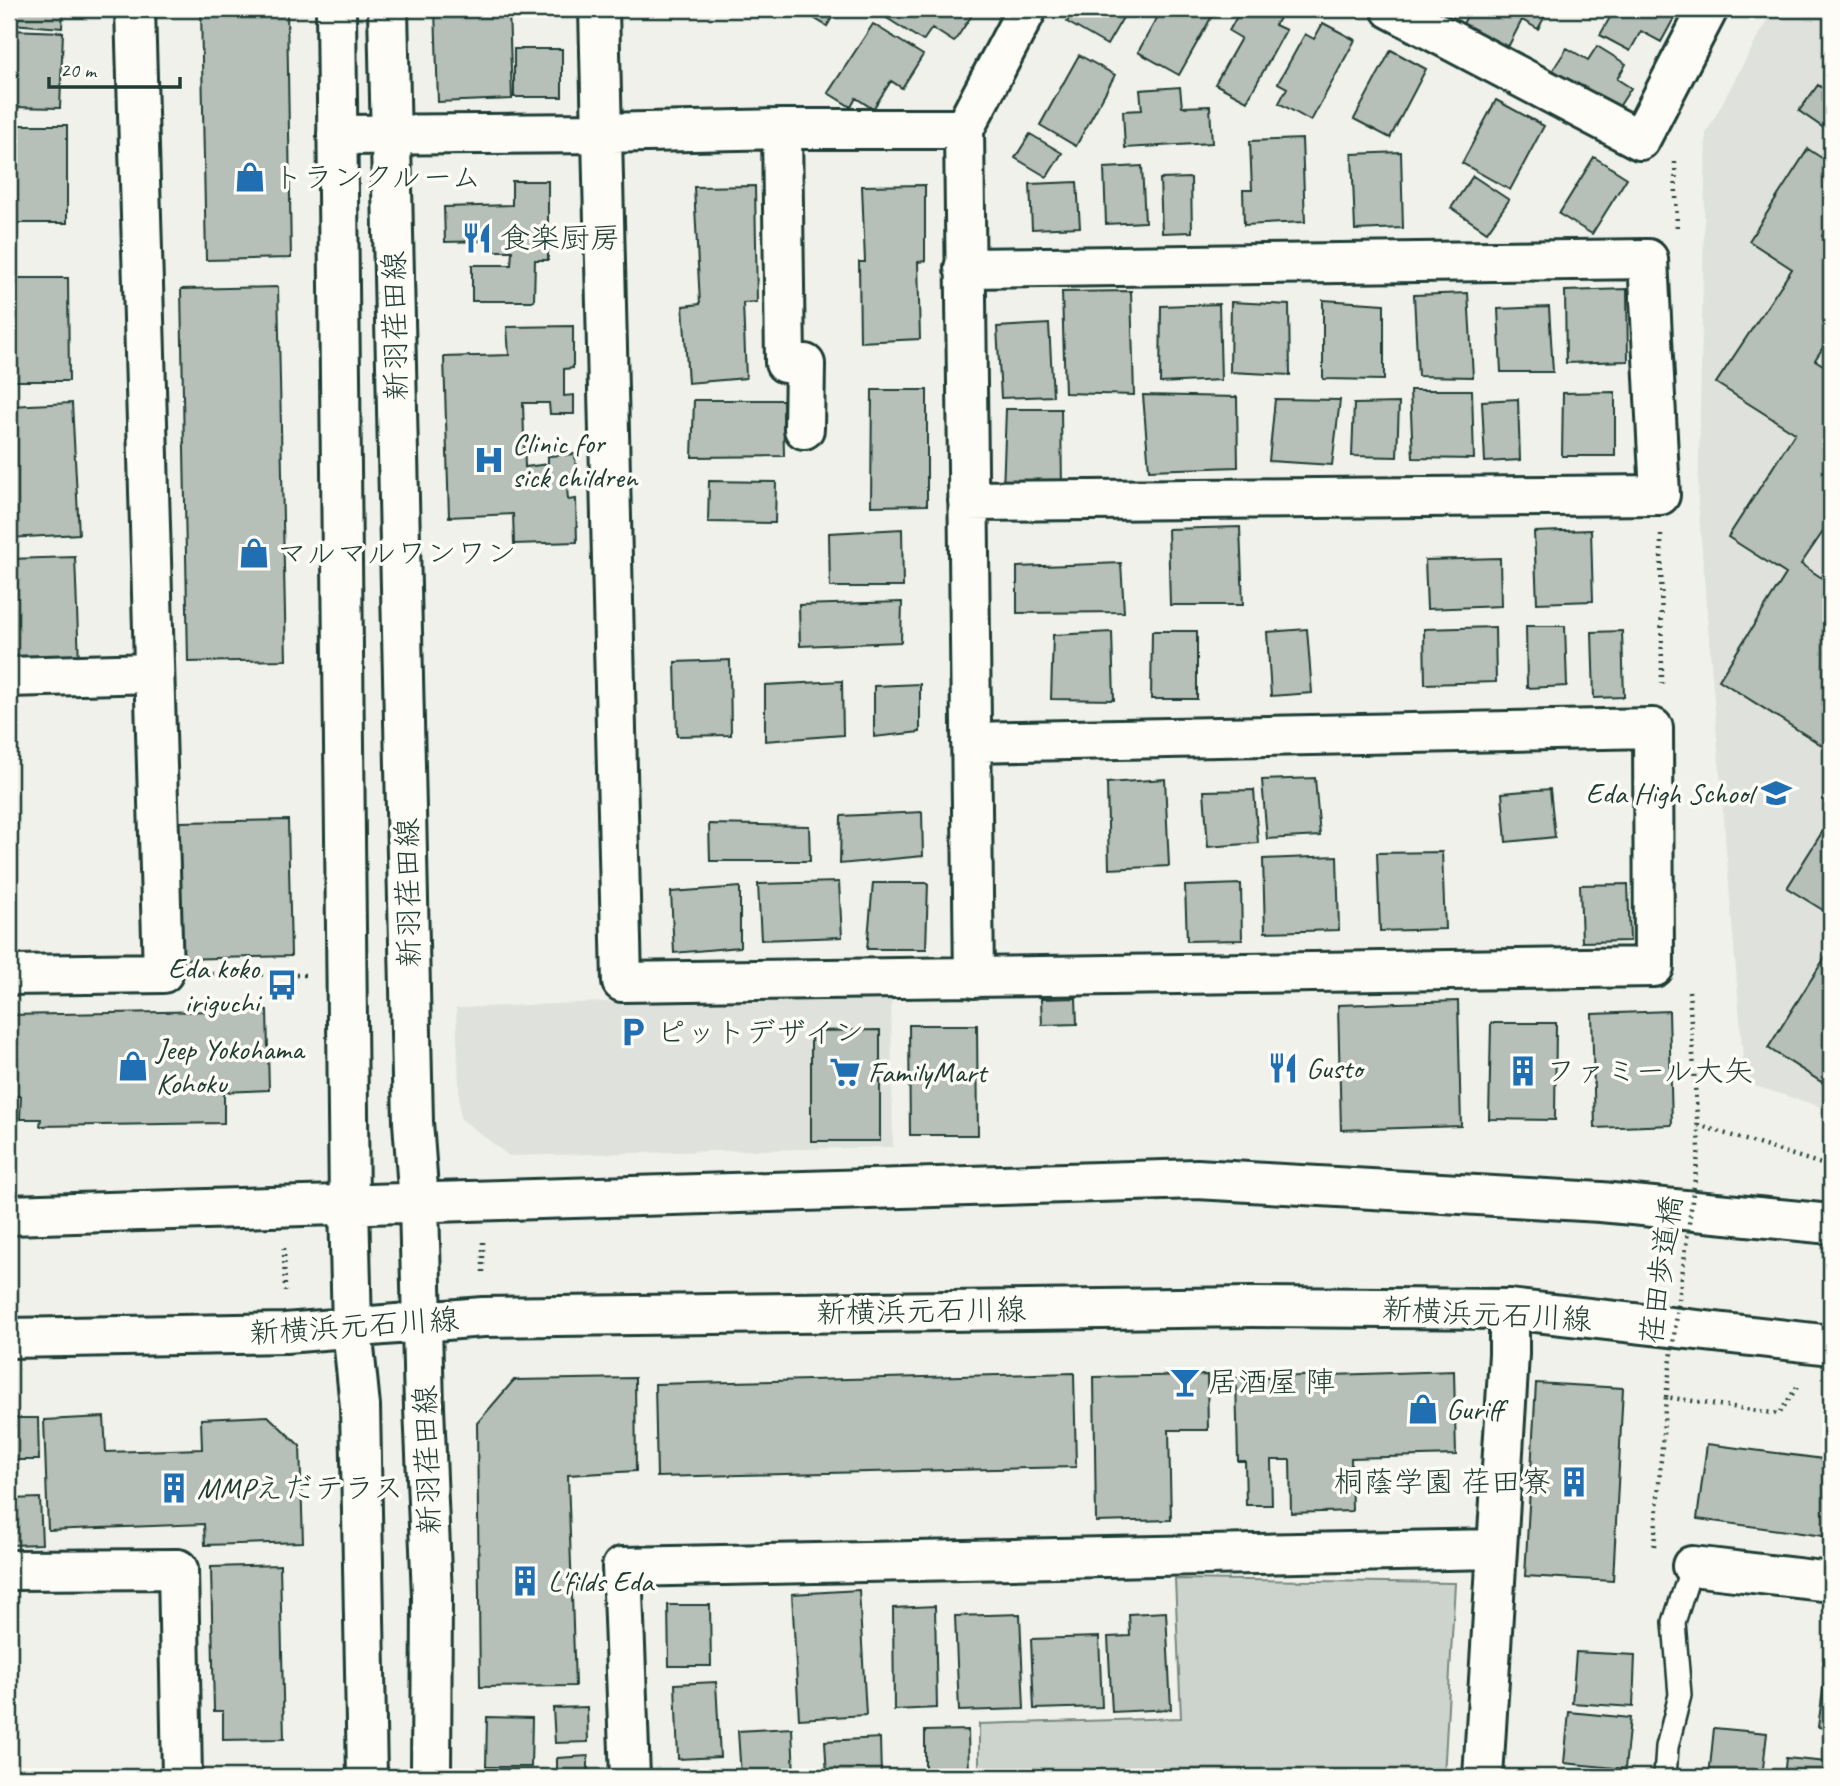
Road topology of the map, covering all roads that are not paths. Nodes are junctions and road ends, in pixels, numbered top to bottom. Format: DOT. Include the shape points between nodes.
graph roads {
  1 [pos="135,9"];
  2 [pos="336,9"];
  3 [pos="388,9"];
  4 [pos="599,9"];
  5 [pos="1027,9"];
  6 [pos="1391,9"];
  7 [pos="1708,9"];
  8 [pos="782,129"];
  9 [pos="964,130"];
  10 [pos="601,133"];
  11 [pos="390,134"];
  12 [pos="337,135"];
  13 [pos="964,268"];
  14 [pos="804,429"];
  15 [pos="968,501"];
  16 [pos="153,673"];
  17 [pos="9,677"];
  18 [pos="971,742"];
  19 [pos="9,975"];
  20 [pos="974,978"];
  21 [pos="419,1203"];
  22 [pos="349,1204"];
  23 [pos="9,1215"];
  24 [pos="1831,1224"];
  25 [pos="1509,1309"];
  26 [pos="423,1321"];
  27 [pos="352,1328"];
  28 [pos="9,1338"];
  29 [pos="1831,1345"];
  30 [pos="1495,1549"];
  31 [pos="1692,1566"];
  32 [pos="9,1570"];
  33 [pos="1831,1582"];
  34 [pos="183,1777"];
  35 [pos="367,1777"];
  36 [pos="431,1777"];
  37 [pos="630,1777"];
  38 [pos="1483,1777"];
  39 [pos="1665,1777"];
  1 -- 16 [label="street"];
  2 -- 12 [label="street, 新羽荏田線"];
  3 -- 11 [label="street, 新羽荏田線"];
  4 -- 10 [label="street"];
  5 -- 9 [label="street"];
  6 -- 7 [label="street" via="1640,140"];
  8 -- 9 [label="street"];
  8 -- 10 [label="street"];
  8 -- 14 [label="street" via="785,363 805,364"];
  9 -- 13 [label="street"];
  10 -- 11 [label="street"];
  10 -- 20 [label="street" via="622,982"];
  11 -- 12 [label="street"];
  11 -- 21 [label="street, 新羽荏田線" via="413,1122"];
  12 -- 22 [label="street, 新羽荏田線"];
  13 -- 15 [label="street"];
  13 -- 15 [label="street" via="1648,259 1660,495"];
  15 -- 18 [label="street"];
  16 -- 17 [label="street"];
  16 -- 19 [label="street" via="163,973"];
  18 -- 20 [label="street"];
  18 -- 20 [label="street" via="1653,728 1654,967"];
  21 -- 22 [label="street"];
  21 -- 24 [label="street" via="1197,1179 1601,1202"];
  21 -- 26 [label="street, 新羽荏田線"];
  22 -- 23 [label="street"];
  22 -- 27 [label="street, 新羽荏田線"];
  25 -- 26 [label="street, 新横浜元石川線" via="1252,1307"];
  25 -- 29 [label="street, 新横浜元石川線"];
  25 -- 30 [label="street"];
  26 -- 27 [label="street, 新横浜元石川線"];
  26 -- 36 [label="street, 新羽荏田線" via="432,1596"];
  27 -- 28 [label="street, 新横浜元石川線"];
  27 -- 35 [label="street, 新羽荏田線" via="360,1406"];
  30 -- 37 [label="street" via="622,1567"];
  30 -- 38 [label="street"];
  31 -- 33 [label="street"];
  31 -- 39 [label="lane" via="1674,1622 1679,1695"];
  32 -- 34 [label="street" via="178,1569"];
}
